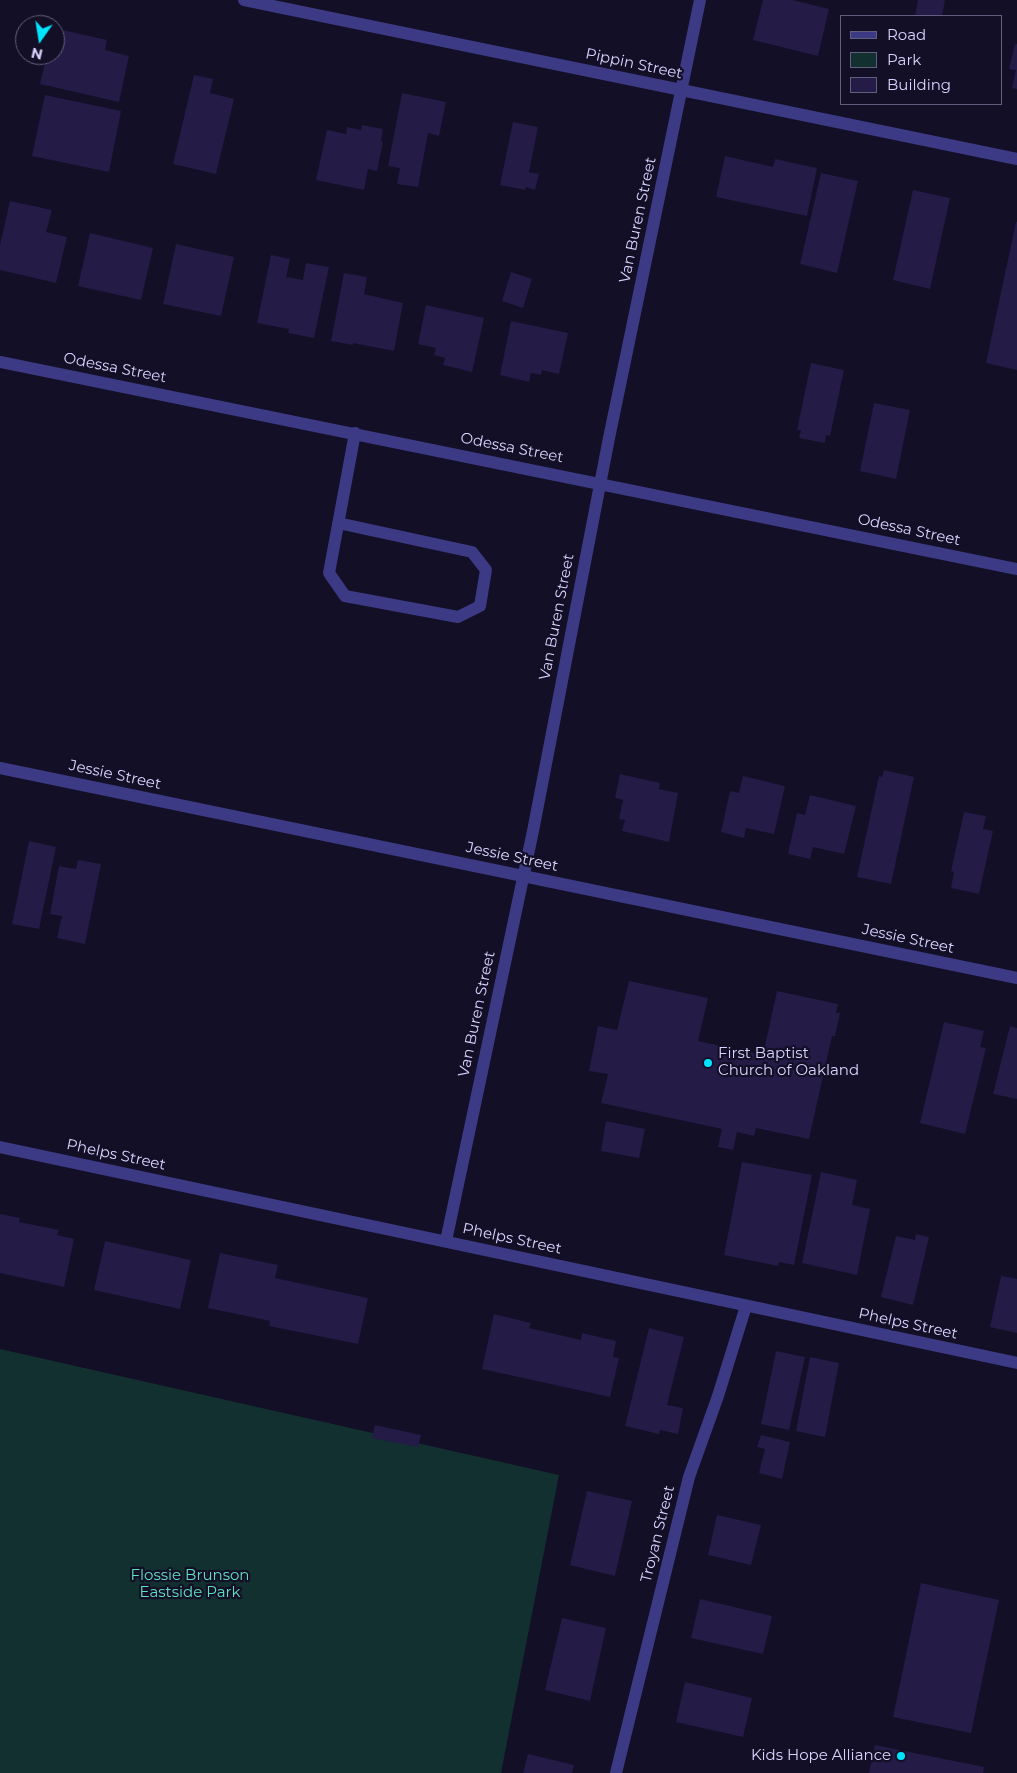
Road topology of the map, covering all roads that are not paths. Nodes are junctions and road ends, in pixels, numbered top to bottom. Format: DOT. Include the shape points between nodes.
graph roads {
  1 [pos="244,0"];
  2 [pos="700,0"];
  3 [pos="681,90"];
  4 [pos="1017,159"];
  5 [pos="0,362"];
  6 [pos="355,433"];
  7 [pos="600,482"];
  8 [pos="338,523"];
  9 [pos="1017,569"];
  10 [pos="0,768"];
  11 [pos="523,876"];
  12 [pos="1017,978"];
  13 [pos="0,1147"];
  14 [pos="446,1241"];
  15 [pos="746,1306"];
  16 [pos="1017,1363"];
  17 [pos="616,1773"];
  1 -- 3 [label="street, Pippin Street"];
  2 -- 3 [label="street, Van Buren Street"];
  3 -- 4 [label="street, Pippin Street"];
  3 -- 7 [label="street, Van Buren Street"];
  5 -- 6 [label="street, Odessa Street"];
  6 -- 7 [label="street, Odessa Street"];
  6 -- 8 [label="street"];
  7 -- 9 [label="street, Odessa Street"];
  7 -- 11 [label="street, Van Buren Street"];
  8 -- 8 [label="street" via="329,573 346,596 458,617 480,606 486,570 472,552"];
  10 -- 11 [label="street, Jessie Street"];
  11 -- 12 [label="street, Jessie Street"];
  11 -- 14 [label="street, Van Buren Street"];
  13 -- 14 [label="street, Phelps Street"];
  14 -- 15 [label="street, Phelps Street"];
  15 -- 16 [label="street, Phelps Street"];
  15 -- 17 [label="street, Troyan Street" via="689,1477"];
}
